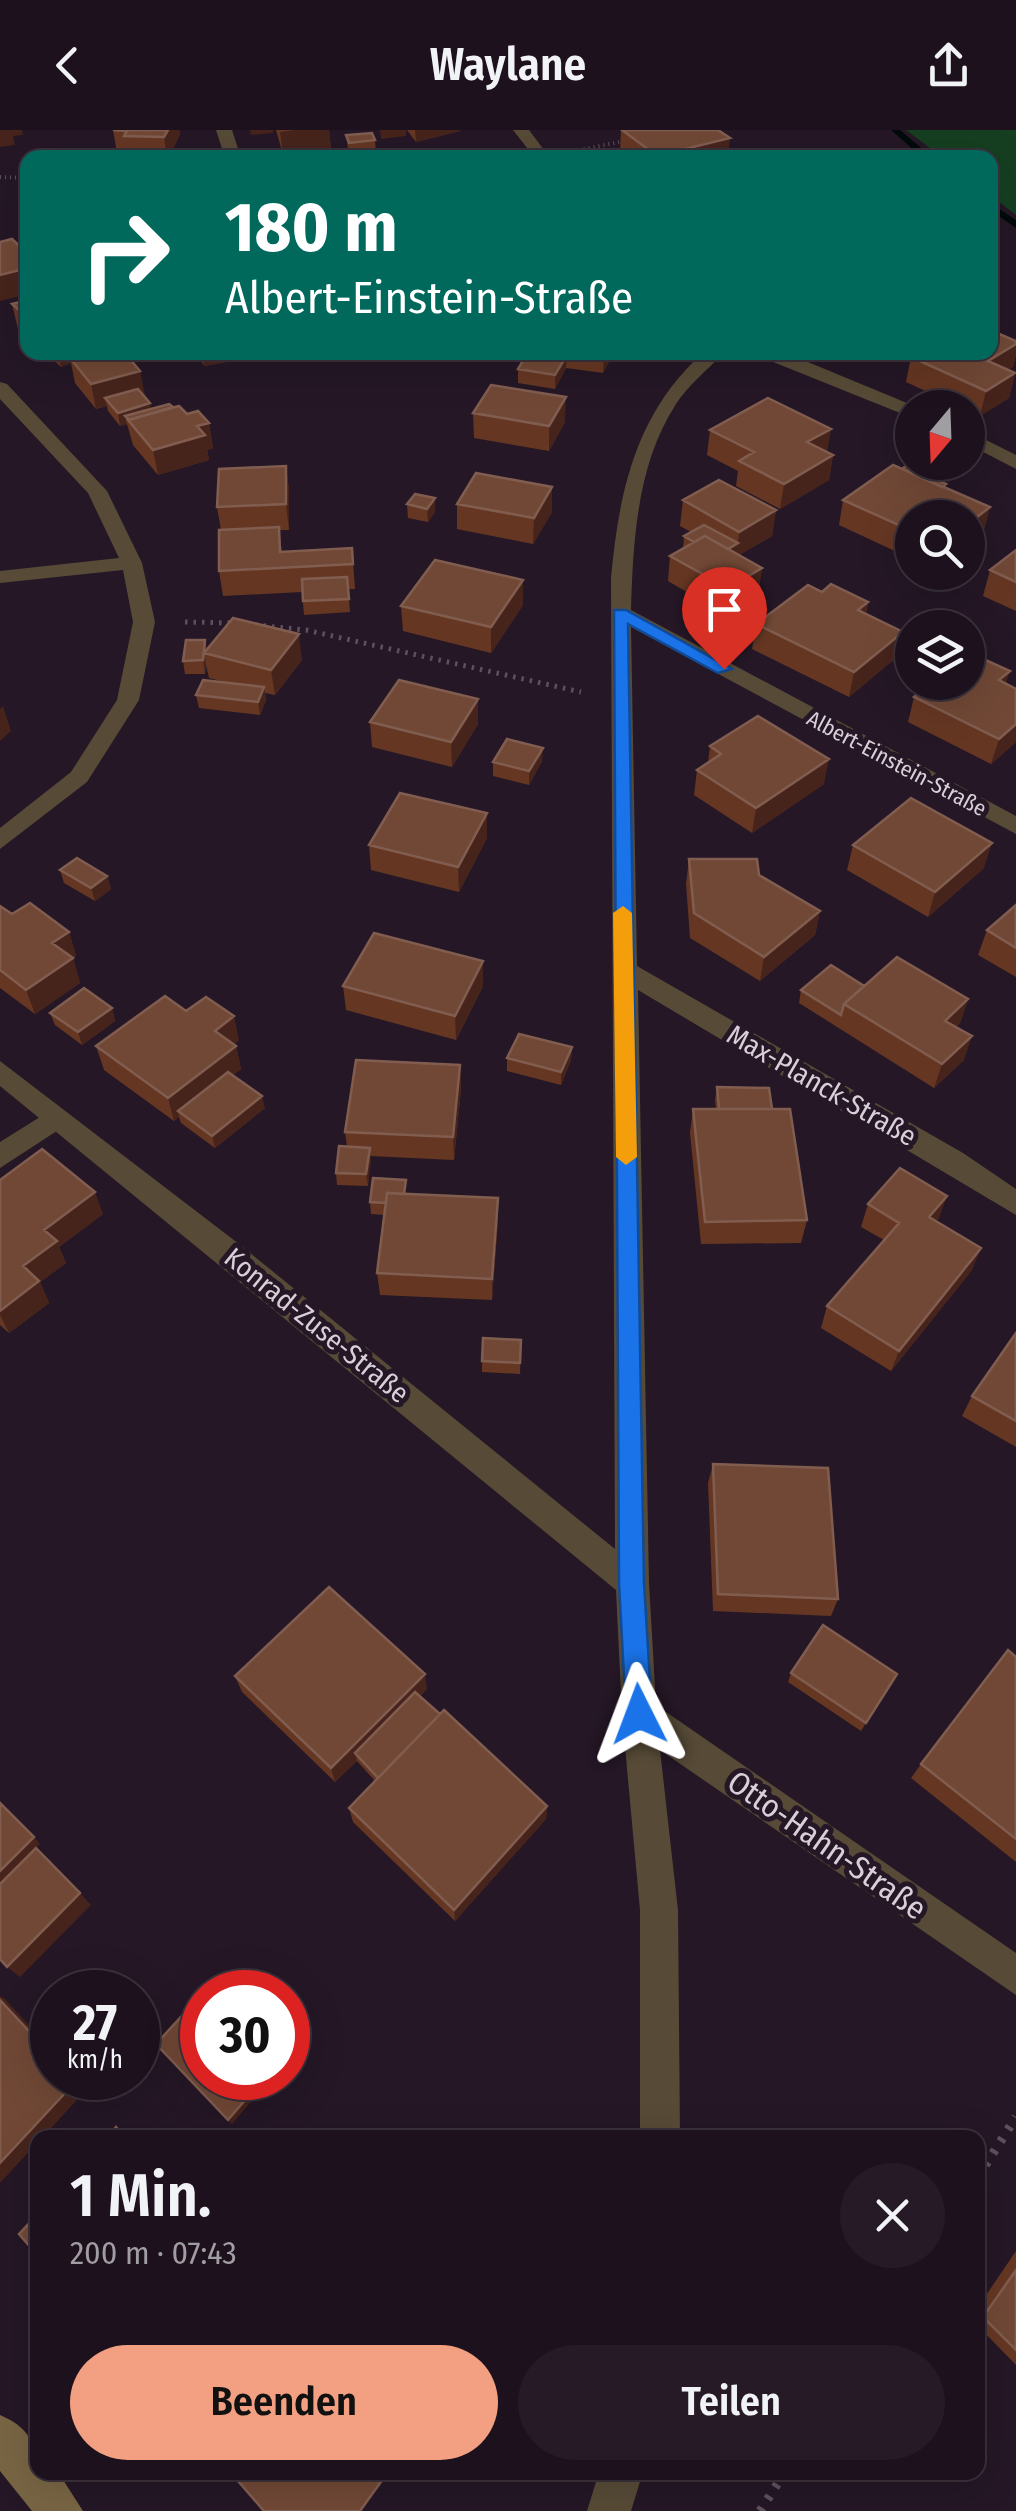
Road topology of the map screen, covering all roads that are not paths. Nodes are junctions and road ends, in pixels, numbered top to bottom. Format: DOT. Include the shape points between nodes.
graph roads {
  1 [pos="521,130"];
  2 [pos="537,150"];
  3 [pos="706,360"];
  4 [pos="787,360"];
  5 [pos="0,388"];
  6 [pos="895,404"];
  7 [pos="985,446"];
  8 [pos="1016,463"];
  9 [pos="132,563"];
  10 [pos="0,577"];
  11 [pos="620,613"];
  12 [pos="1016,826"];
  13 [pos="0,841"];
  14 [pos="624,970"];
  15 [pos="0,1071"];
  16 [pos="56,1118"];
  17 [pos="0,1158"];
  18 [pos="1016,1204"];
  19 [pos="632,1583"];
  20 [pos="639,1714"];
  21 [pos="1016,1976"];
  22 [pos="660,2130"];
  23 [pos="0,2437"];
  24 [pos="30,2474"];
  25 [pos="35,2480"];
  26 [pos="619,2480"];
  27 [pos="60,2511"];
  28 [pos="609,2511"];
  1 -- 2 [label="street"];
  3 -- 11 [label="street" via="672,392 646,446 626,534"];
  4 -- 6 [label="street"];
  5 -- 9 [label="street" via="97,490"];
  7 -- 8 [label="street"];
  9 -- 10 [label="street"];
  9 -- 13 [label="street" via="144,622 128,700 80,777"];
  11 -- 12 [label="street, Albert-Einstein-Straße"];
  11 -- 14 [label="street"];
  14 -- 18 [label="street, Max-Planck-Straße"];
  14 -- 19 [label="street"];
  15 -- 16 [label="street, Konrad-Zuse-Straße"];
  16 -- 17 [label="street"];
  16 -- 19 [label="street, Konrad-Zuse-Straße"];
  19 -- 20 [label="street"];
  20 -- 21 [label="street, Otto-Hahn-Straße"];
  20 -- 22 [label="street" via="660,1910"];
  23 -- 24 [label="main road"];
  25 -- 27 [label="main road"];
  26 -- 28 [label="street"];
}
